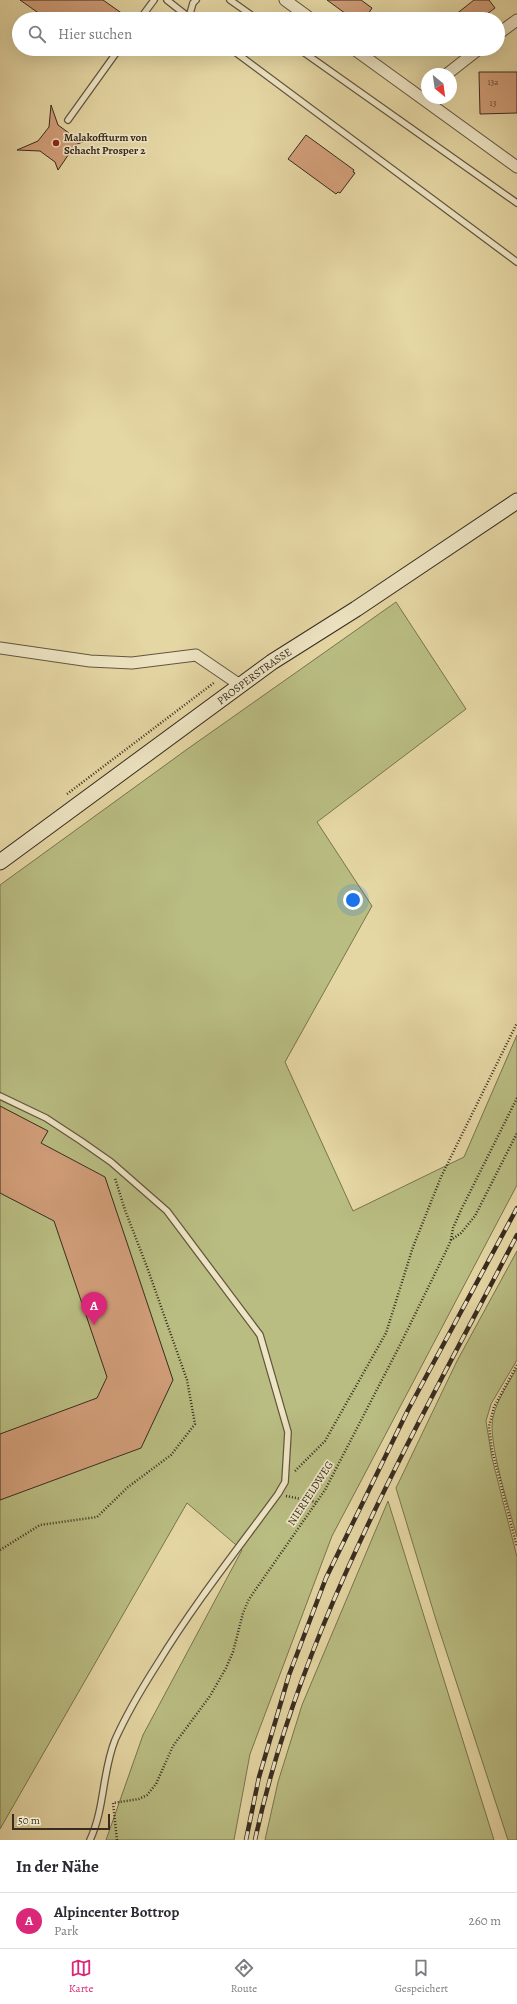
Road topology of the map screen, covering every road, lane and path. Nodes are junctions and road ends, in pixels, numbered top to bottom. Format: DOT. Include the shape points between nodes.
graph roads {
  1 [pos="154,0"];
  2 [pos="166,0"];
  3 [pos="196,0"];
  4 [pos="230,0"];
  5 [pos="285,0"];
  6 [pos="145,12"];
  7 [pos="182,12"];
  8 [pos="191,12"];
  9 [pos="247,12"];
  10 [pos="301,12"];
  11 [pos="517,20"];
  12 [pos="505,29"];
  13 [pos="114,56"];
  14 [pos="240,56"];
  15 [pos="309,56"];
  16 [pos="365,56"];
  17 [pos="470,56"];
  18 [pos="455,68"];
  19 [pos="421,91"];
  20 [pos="438,104"];
  21 [pos="68,120"];
  22 [pos="517,167"];
  23 [pos="517,203"];
  24 [pos="517,262"];
  25 [pos="517,501"];
  26 [pos="0,648"];
  27 [pos="225,675"];
  28 [pos="240,685"];
  29 [pos="62,797"];
  30 [pos="0,862"];
  31 [pos="517,1023"];
  32 [pos="0,1096"];
  33 [pos="517,1098"];
  34 [pos="517,1133"];
  35 [pos="110,1162"];
  36 [pos="451,1240"];
  37 [pos="517,1365"];
  38 [pos="285,1482"];
  39 [pos="278,1494"];
  40 [pos="316,1502"];
  41 [pos="517,1547"];
  42 [pos="0,1550"];
  43 [pos="90,1840"];
  44 [pos="117,1840"];
  1 -- 6 [label="lane"];
  2 -- 7 [label="lane"];
  3 -- 8 [label="lane"];
  4 -- 9 [label="lane"];
  5 -- 10 [label="street"];
  11 -- 12 [label="street"];
  13 -- 21 [label="lane"];
  14 -- 24 [label="lane"];
  15 -- 23 [label="lane"];
  16 -- 19 [label="street"];
  17 -- 18 [label="street"];
  20 -- 22 [label="street"];
  25 -- 28 [label="main road, PROSPERSTRASSE"];
  26 -- 27 [label="street" via="90,661 132,663 196,655"];
  27 -- 28 [label="street"];
  27 -- 29 [label="path"];
  28 -- 30 [label="main road, PROSPERSTRASSE"];
  31 -- 38 [label="path" via="442,1177 413,1247 386,1333 325,1441"];
  32 -- 35 [label="lane" via="46,1118"];
  33 -- 36 [label="path" via="460,1210"];
  34 -- 36 [label="path, NIERFELDWEG" via="475,1216 461,1233"];
  35 -- 38 [label="lane" via="167,1211 260,1335 288,1432"];
  35 -- 42 [label="path" via="187,1380 195,1424 171,1455 128,1487 97,1518 40,1525"];
  36 -- 40 [label="path, NIERFELDWEG" via="359,1425 325,1490"];
  37 -- 41 [label="path" via="494,1407 489,1426 492,1450"];
  38 -- 39 [label="lane"];
  39 -- 40 [label="path"];
  39 -- 43 [label="lane" via="185,1620 134,1701 115,1742 105,1778 101,1812"];
  40 -- 44 [label="path, NIERFELDWEG" via="249,1599 226,1668 210,1696 174,1746 151,1791 140,1799 113,1804"];
}
